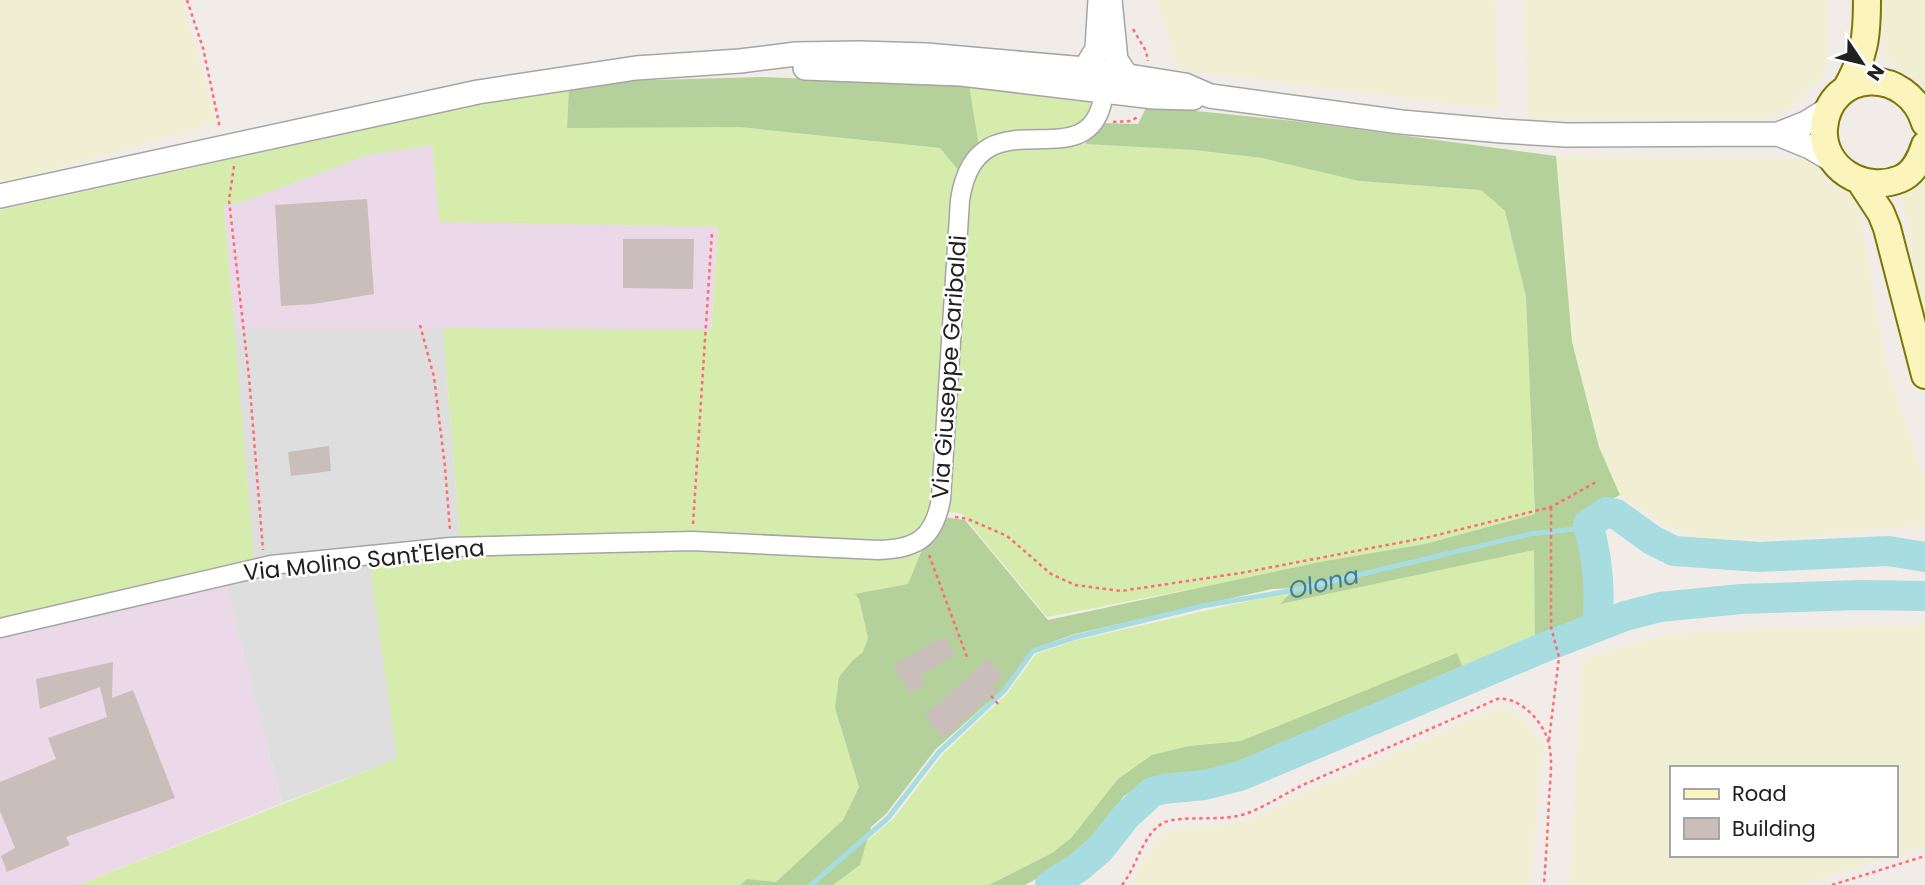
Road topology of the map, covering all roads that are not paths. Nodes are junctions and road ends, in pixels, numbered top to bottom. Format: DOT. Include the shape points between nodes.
graph roads {
  1 [pos="1100,0"];
  2 [pos="1110,0"];
  3 [pos="1867,0"];
  4 [pos="1867,34"];
  5 [pos="740,61"];
  6 [pos="1085,69"];
  7 [pos="874,70"];
  8 [pos="1125,72"];
  9 [pos="1908,93"];
  10 [pos="1210,96"];
  11 [pos="1103,98"];
  12 [pos="1838,98"];
  13 [pos="1925,123"];
  14 [pos="1779,134"];
  15 [pos="1924,149"];
  16 [pos="1832,160"];
  17 [pos="1900,180"];
  18 [pos="1860,181"];
  19 [pos="0,196"];
  20 [pos="1887,228"];
  21 [pos="1925,374"];
  22 [pos="692,541"];
  23 [pos="0,628"];
  1 -- 6 [label="street" via="1097,49"];
  2 -- 8 [label="street"];
  3 -- 4 [label="main road"];
  4 -- 9 [label="main road"];
  4 -- 12 [label="main road" via="1858,66"];
  5 -- 6 [label="street" via="860,52"];
  5 -- 7 [label="street"];
  5 -- 19 [label="street" via="636,68 478,92"];
  6 -- 8 [label="street"];
  7 -- 8 [label="street" via="952,64 1105,80"];
  7 -- 10 [label="street" via="961,74 1185,99"];
  8 -- 10 [label="street"];
  9 -- 12 [label="main road" via="1866,82"];
  9 -- 13 [label="main road"];
  10 -- 14 [label="street" via="1502,131"];
  11 -- 22 [label="street, Via Giuseppe Garibaldi" via="1097,120 1085,132 1068,138 1011,140 989,147 975,159 962,181 941,499 934,525 922,539 903,548 878,550"];
  12 -- 14 [label="street" via="1806,123"];
  12 -- 16 [label="main road" via="1824,127"];
  14 -- 16 [label="street"];
  15 -- 17 [label="main road"];
  16 -- 18 [label="main road"];
  17 -- 18 [label="main road"];
  17 -- 20 [label="main road"];
  18 -- 20 [label="main road"];
  20 -- 21 [label="main road"];
  22 -- 23 [label="street, Via Molino Sant'Elena" via="451,547 265,567"];
}
